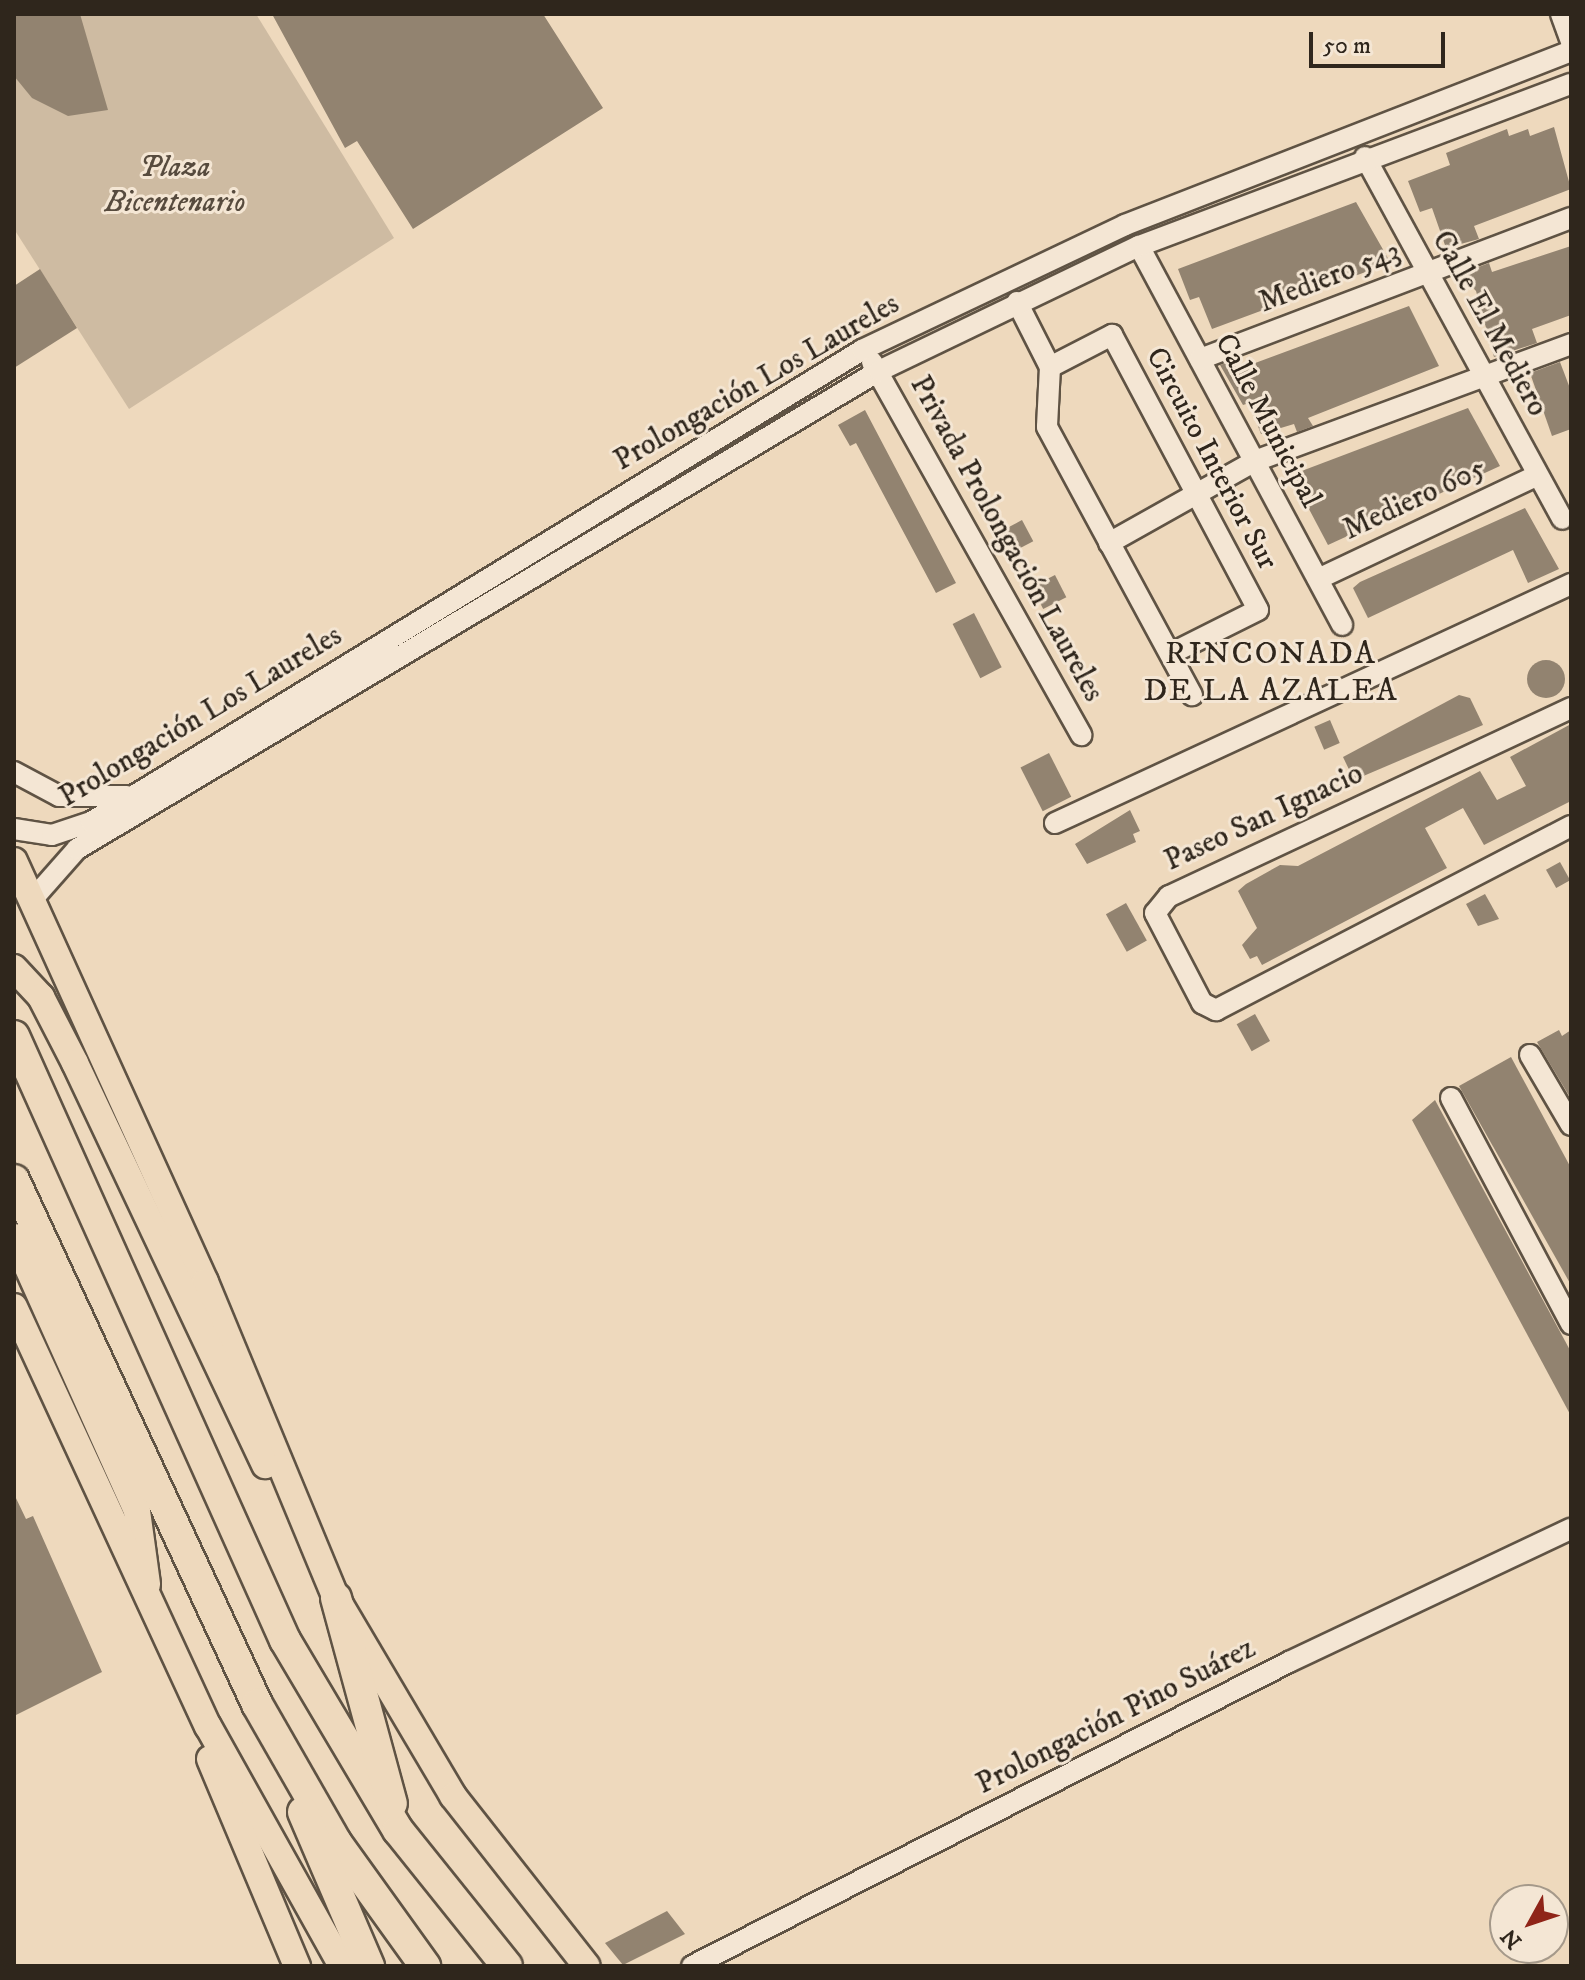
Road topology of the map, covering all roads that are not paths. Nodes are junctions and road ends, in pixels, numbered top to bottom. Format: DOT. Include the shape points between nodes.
graph roads {
  1 [pos="1561,14"];
  2 [pos="1571,42"];
  3 [pos="1571,51"];
  4 [pos="1571,84"];
  5 [pos="1365,157"];
  6 [pos="1571,218"];
  7 [pos="1139,246"];
  8 [pos="1427,273"];
  9 [pos="1017,302"];
  10 [pos="1569,349"];
  11 [pos="862,350"];
  12 [pos="1200,359"];
  13 [pos="1050,367"];
  14 [pos="879,371"];
  15 [pos="1483,374"];
  16 [pos="1255,461"];
  17 [pos="1538,475"];
  18 [pos="1196,494"];
  19 [pos="1562,519"];
  20 [pos="1109,543"];
  21 [pos="527,566"];
  22 [pos="1318,579"];
  23 [pos="1571,584"];
  24 [pos="1342,625"];
  25 [pos="1170,654"];
  26 [pos="1192,695"];
  27 [pos="1571,708"];
  28 [pos="1081,735"];
  29 [pos="14,772"];
  30 [pos="139,793"];
  31 [pos="1055,823"];
  32 [pos="1571,826"];
  33 [pos="14,829"];
  34 [pos="95,829"];
  35 [pos="14,861"];
  36 [pos="32,900"];
  37 [pos="14,968"];
  38 [pos="14,1036"];
  39 [pos="1530,1055"];
  40 [pos="1451,1098"];
  41 [pos="1571,1125"];
  42 [pos="14,1180"];
  43 [pos="14,1237"];
  44 [pos="14,1307"];
  45 [pos="1571,1324"];
  46 [pos="301,1516"];
  47 [pos="1571,1529"];
  48 [pos="148,1595"];
  49 [pos="336,1598"];
  50 [pos="257,1704"];
  51 [pos="208,1726"];
  52 [pos="398,1830"];
  53 [pos="297,1966"];
  54 [pos="342,1966"];
  55 [pos="369,1966"];
  56 [pos="425,1966"];
  57 [pos="507,1966"];
  58 [pos="587,1966"];
  59 [pos="692,1966"];
  1 -- 2 [label="street"];
  3 -- 11 [label="street, Prolongación Los Laureles" via="1125,225"];
  4 -- 5 [label="street, Prolongación Los Laureles"];
  5 -- 7 [label="street, Prolongación Los Laureles"];
  5 -- 8 [label="street, Calle El Mediero"];
  6 -- 8 [label="street, Mediero 543"];
  7 -- 9 [label="street, Prolongación Los Laureles"];
  7 -- 12 [label="street, Calle Municipal"];
  8 -- 12 [label="street, Mediero 543"];
  8 -- 15 [label="street, Calle El Mediero"];
  9 -- 13 [label="street"];
  9 -- 14 [label="street, Prolongación Los Laureles"];
  10 -- 15 [label="street"];
  11 -- 14 [label="street, Privada Prolongación Laureles"];
  11 -- 21 [label="street, Prolongación Los Laureles"];
  12 -- 16 [label="street, Calle Municipal"];
  13 -- 18 [label="street, Circuito Interior Sur" via="1112,335"];
  13 -- 20 [label="street" via="1047,427"];
  14 -- 21 [label="street, Prolongación Los Laureles"];
  14 -- 28 [label="street, Privada Prolongación Laureles"];
  15 -- 16 [label="street"];
  15 -- 17 [label="street, Calle El Mediero"];
  16 -- 18 [label="street"];
  16 -- 22 [label="street, Calle Municipal"];
  17 -- 19 [label="street, Calle El Mediero"];
  17 -- 22 [label="street, Mediero 605"];
  18 -- 20 [label="street"];
  18 -- 25 [label="street, Circuito Interior Sur" via="1258,610"];
  20 -- 25 [label="street"];
  21 -- 30 [label="street, Prolongación Los Laureles"];
  21 -- 34 [label="street, Prolongación Los Laureles"];
  22 -- 24 [label="street, Calle Municipal"];
  23 -- 31 [label="street"];
  25 -- 26 [label="street"];
  27 -- 32 [label="street, Paseo San Ignacio" via="1169,896 1155,913 1202,1003 1216,1010"];
  29 -- 30 [label="street" via="68,798"];
  30 -- 34 [label="street, Prolongación Los Laureles"];
  33 -- 34 [label="street, Prolongación Los Laureles" via="52,835"];
  34 -- 36 [label="street, Prolongación Los Laureles"];
  35 -- 36 [label="main road"];
  36 -- 46 [label="main road"];
  37 -- 46 [label="main road" via="41,997 260,1457"];
  38 -- 52 [label="highway" via="285,1640"];
  39 -- 41 [label="street"];
  40 -- 45 [label="street"];
  42 -- 50 [label="highway"];
  43 -- 48 [label="main road" via="140,1520"];
  44 -- 48 [label="main road"];
  46 -- 49 [label="main road"];
  47 -- 59 [label="street, Prolongación Pino Suárez" via="1289,1662"];
  48 -- 51 [label="main road"];
  49 -- 52 [label="highway"];
  49 -- 58 [label="main road" via="453,1796"];
  50 -- 55 [label="highway"];
  50 -- 56 [label="highway" via="336,1842"];
  51 -- 53 [label="main road" via="207,1752"];
  51 -- 54 [label="main road"];
  52 -- 57 [label="highway"];
}
